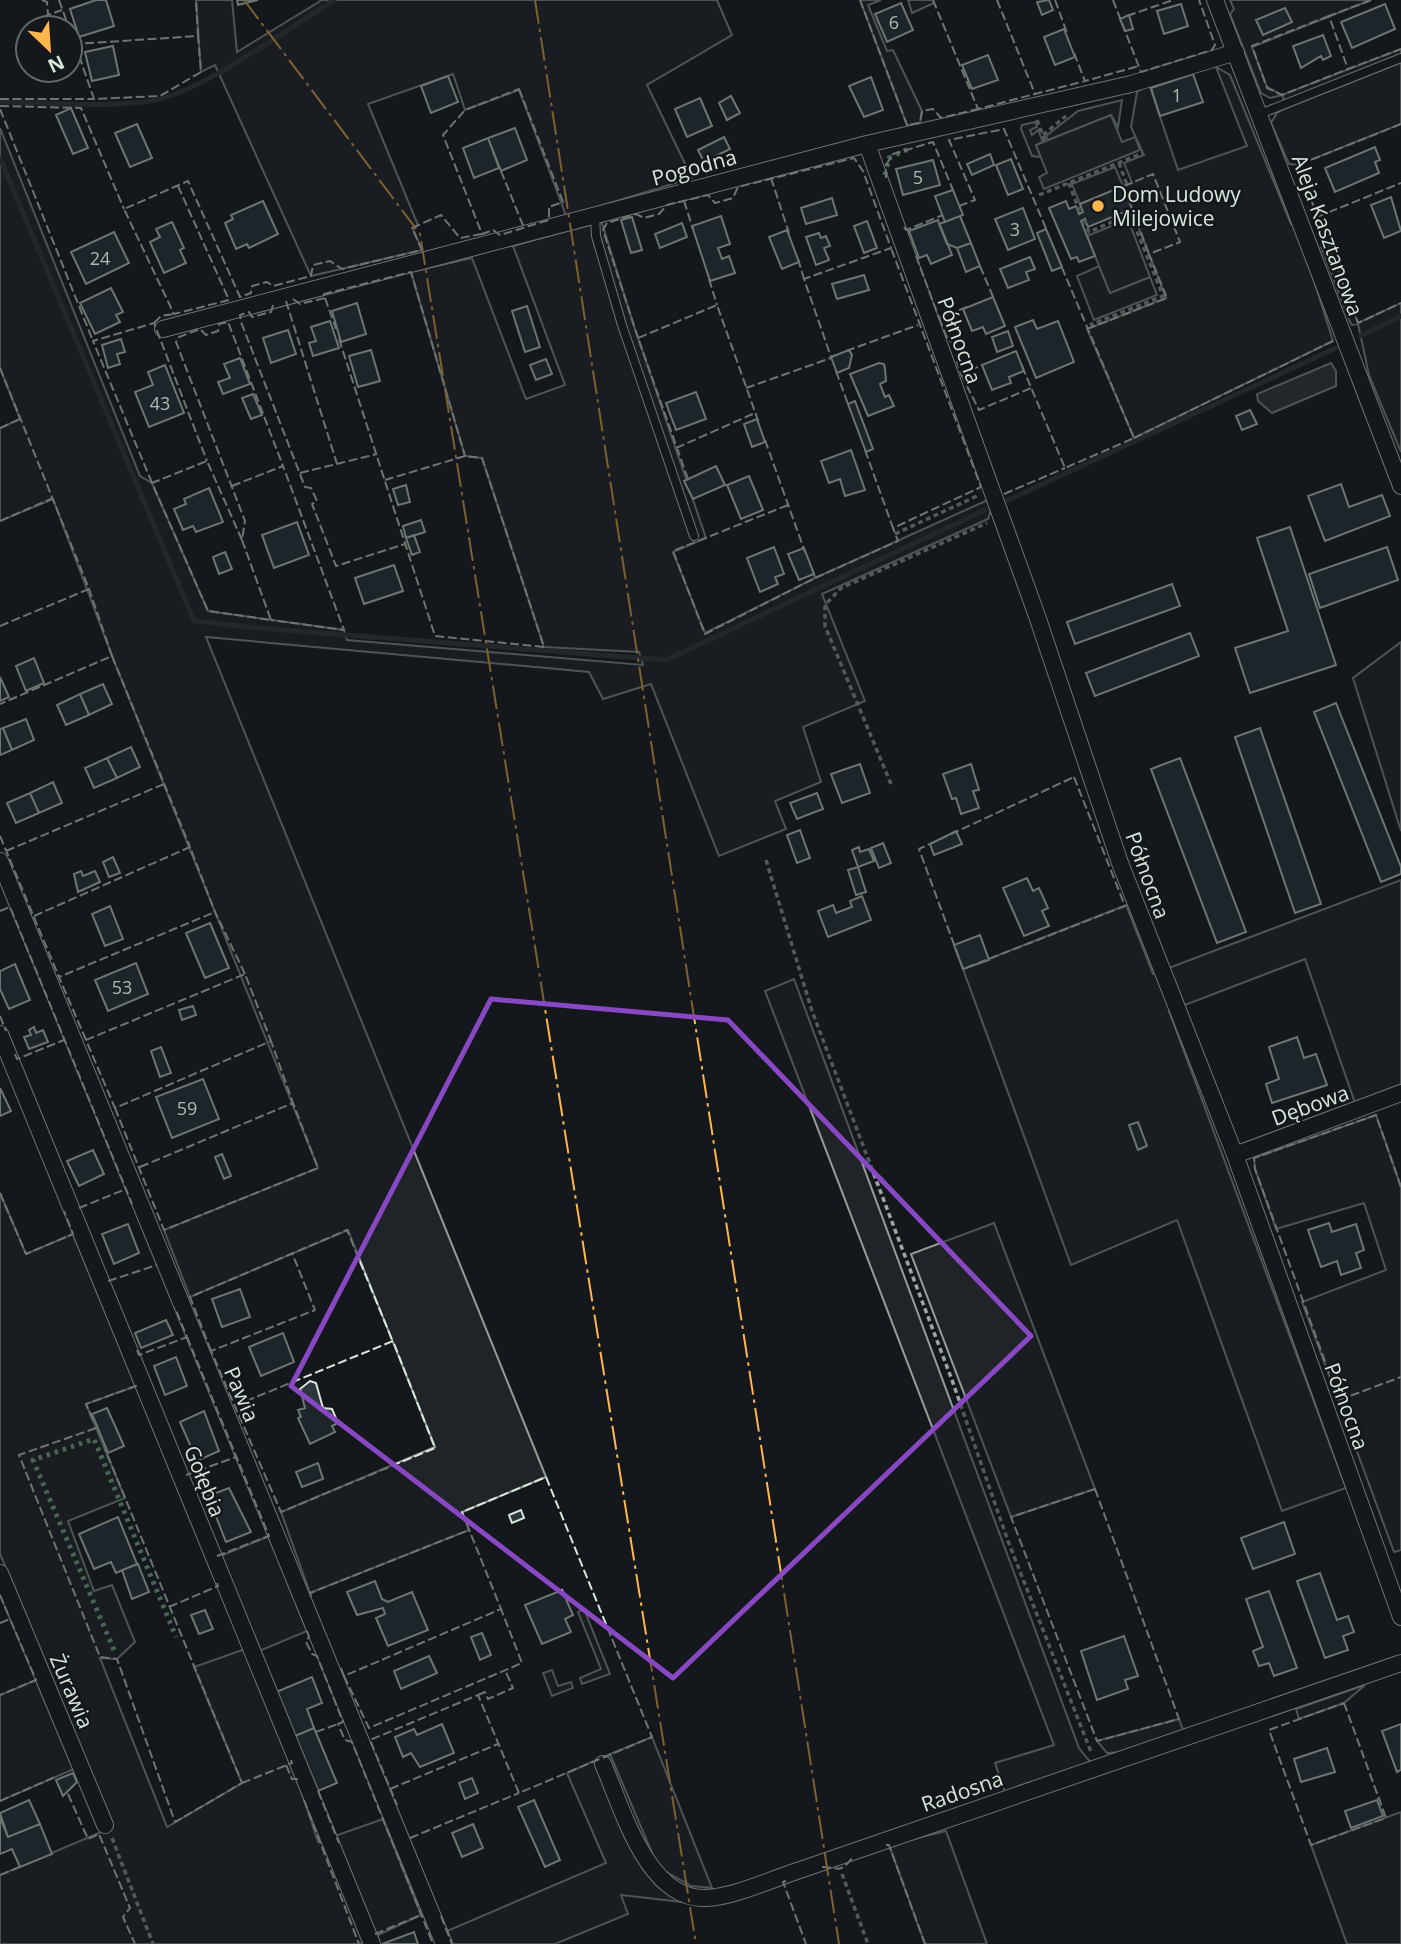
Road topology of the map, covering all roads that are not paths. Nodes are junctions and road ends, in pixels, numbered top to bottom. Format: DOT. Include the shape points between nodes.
graph roads {
  1 [pos="1215,0"];
  2 [pos="1236,52"];
  3 [pos="1401,58"];
  4 [pos="1260,114"];
  5 [pos="867,144"];
  6 [pos="595,215"];
  7 [pos="163,329"];
  8 [pos="1401,486"];
  9 [pos="694,536"];
  10 [pos="0,861"];
  11 [pos="4,883"];
  12 [pos="0,1034"];
  13 [pos="1401,1093"];
  14 [pos="1235,1155"];
  15 [pos="0,1573"];
  16 [pos="1401,1617"];
  17 [pos="1401,1663"];
  18 [pos="603,1764"];
  19 [pos="105,1825"];
  20 [pos="372,1944"];
  21 [pos="444,1944"];
  1 -- 2 [label="street, Aleja Kasztanowa"];
  2 -- 4 [label="street, Aleja Kasztanowa"];
  2 -- 5 [label="street, Pogodna" via="1131,84"];
  3 -- 4 [label="lane"];
  4 -- 8 [label="street, Aleja Kasztanowa"];
  5 -- 6 [label="street, Pogodna"];
  5 -- 14 [label="street, Północna" via="1120,863"];
  6 -- 7 [label="street, Pogodna"];
  6 -- 9 [label="lane" via="596,236 622,325"];
  10 -- 11 [label="street, Pawia"];
  11 -- 21 [label="street, Pawia"];
  12 -- 20 [label="street, Gołębia"];
  13 -- 14 [label="street, Dębowa"];
  14 -- 16 [label="street, Północna"];
  15 -- 19 [label="street, Żurawia"];
  17 -- 18 [label="street, Radosna" via="800,1871 705,1898 670,1888 654,1873"];
}
